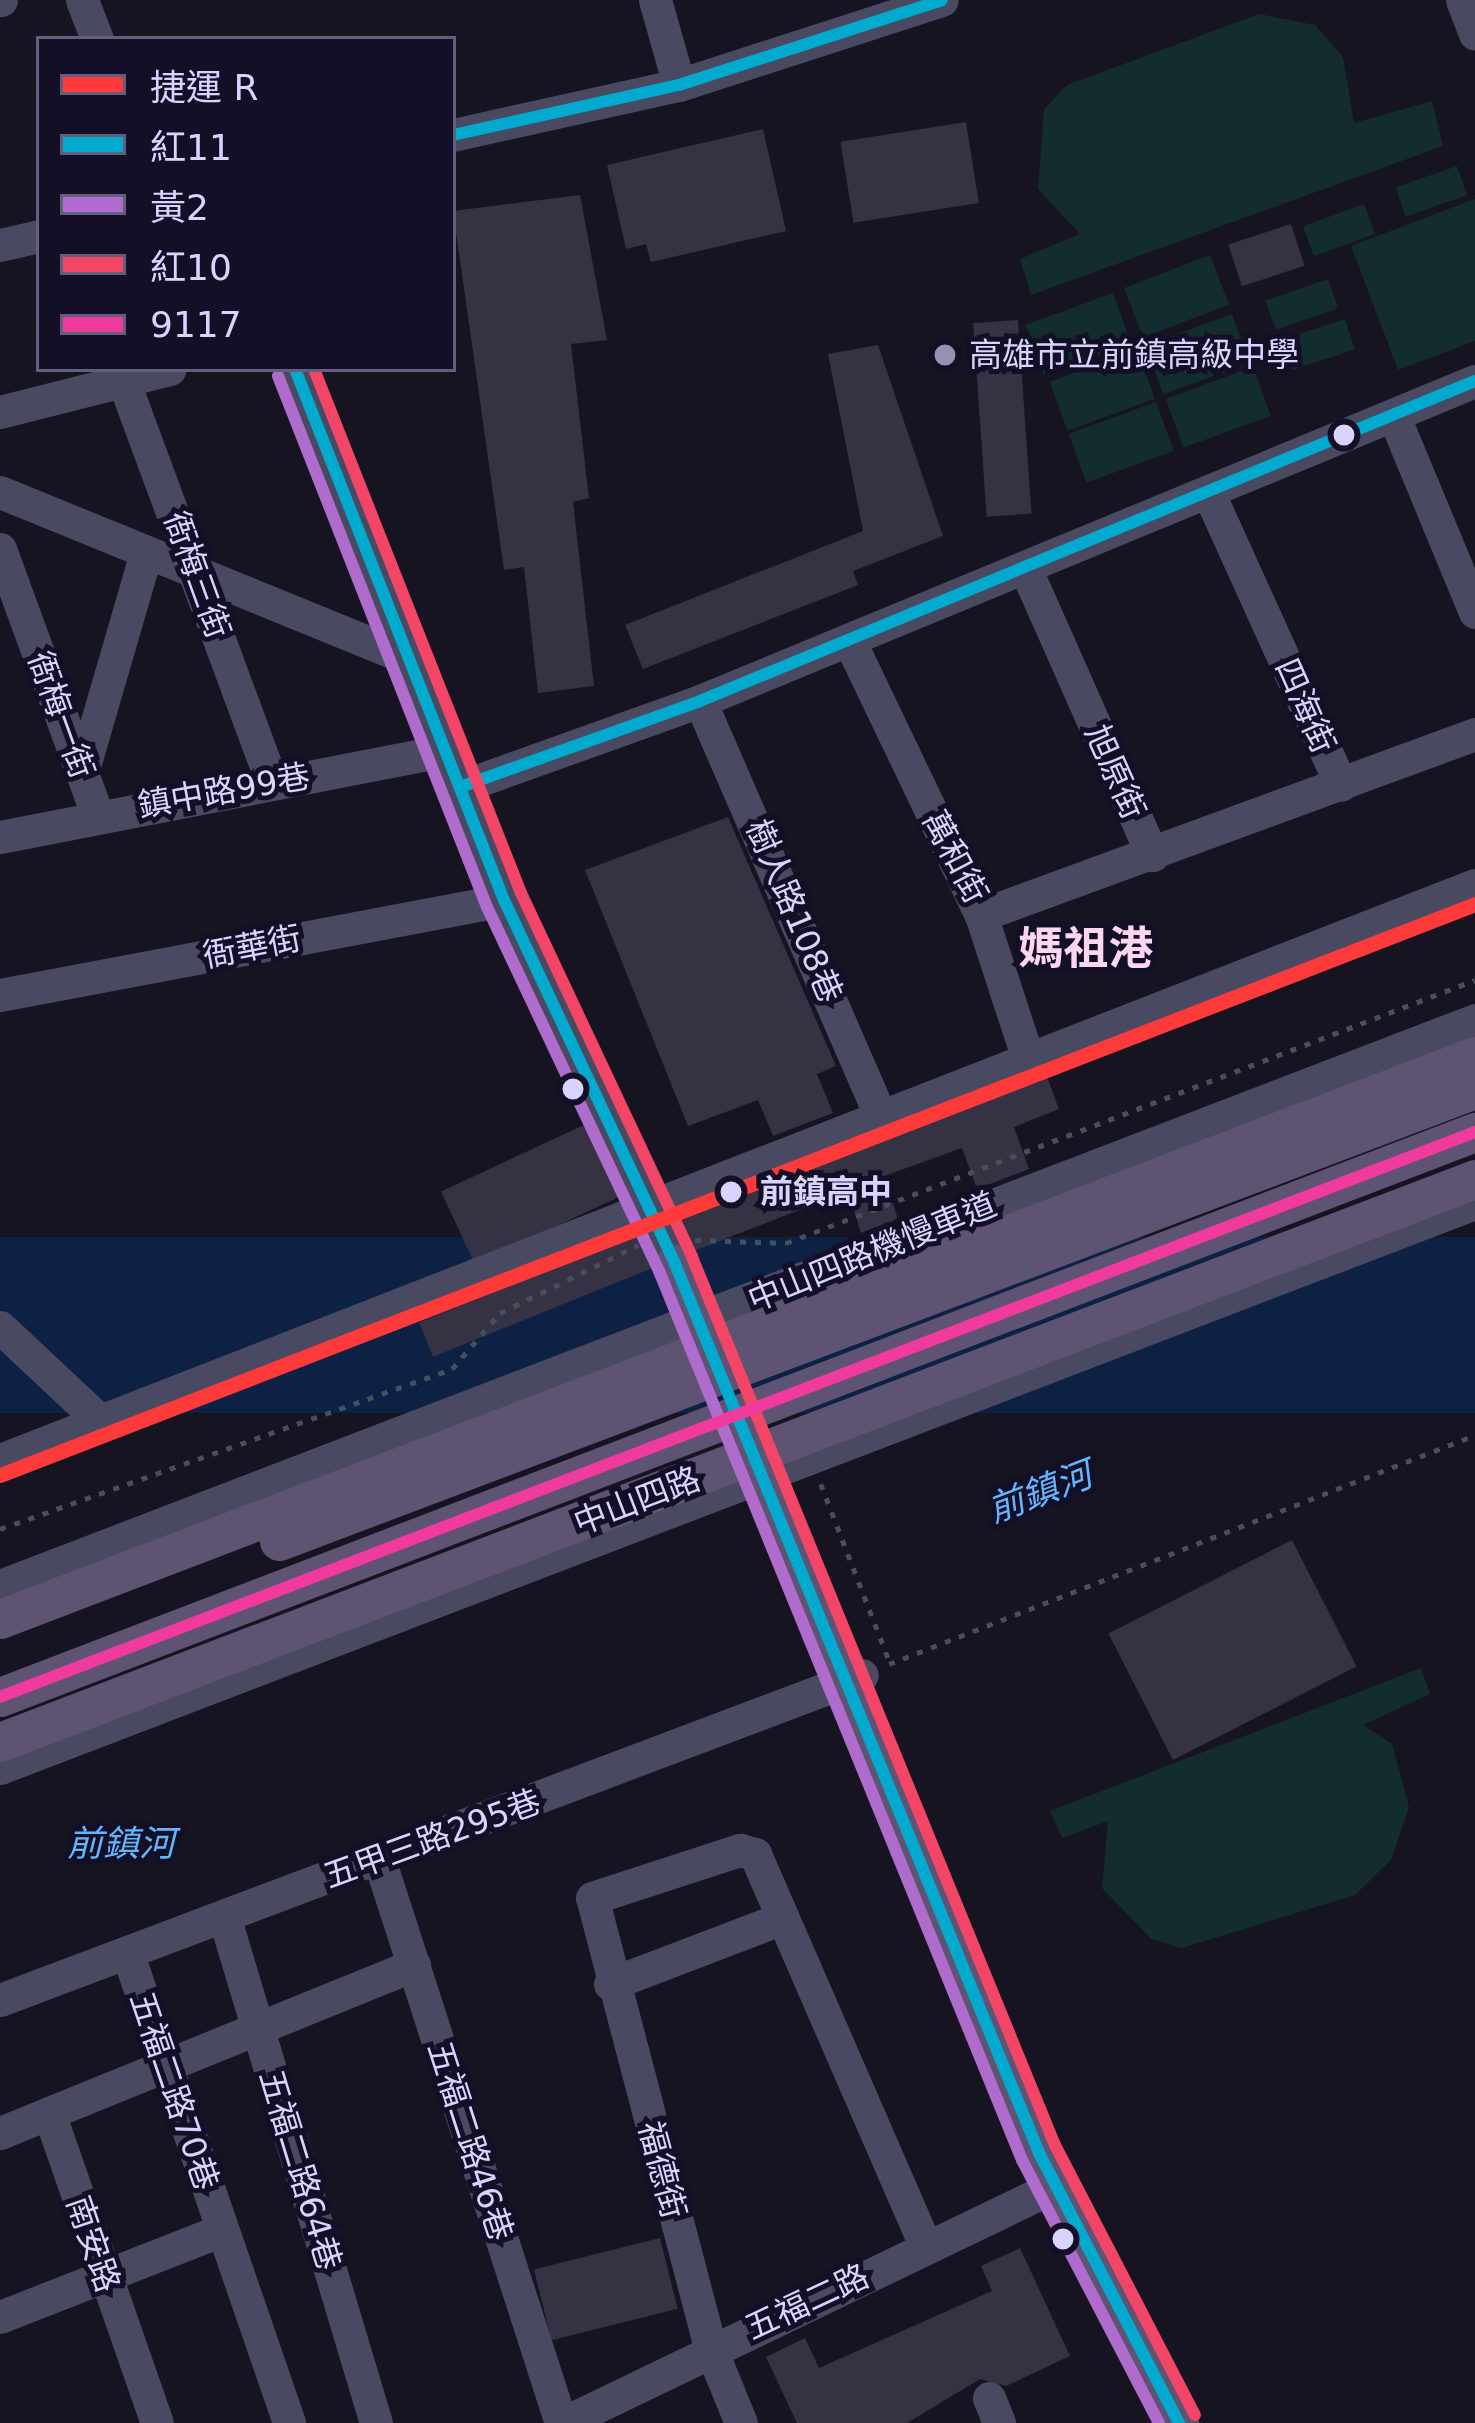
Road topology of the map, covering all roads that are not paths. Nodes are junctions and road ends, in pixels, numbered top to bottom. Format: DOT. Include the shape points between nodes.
graph roads {
  1 [pos="82,0"];
  2 [pos="655,0"];
  3 [pos="942,0"];
  4 [pos="1462,0"];
  5 [pos="1475,34"];
  6 [pos="96,36"];
  7 [pos="679,85"];
  8 [pos="456,134"];
  9 [pos="36,237"];
  10 [pos="0,245"];
  11 [pos="296,372"];
  12 [pos="122,375"];
  13 [pos="1475,381"];
  14 [pos="0,412"];
  15 [pos="1395,419"];
  16 [pos="0,492"];
  17 [pos="1210,496"];
  18 [pos="0,548"];
  19 [pos="146,553"];
  20 [pos="1026,571"];
  21 [pos="197,574"];
  22 [pos="1475,612"];
  23 [pos="849,640"];
  24 [pos="415,661"];
  25 [pos="700,701"];
  26 [pos="1475,734"];
  27 [pos="448,751"];
  28 [pos="82,773"];
  29 [pos="272,782"];
  30 [pos="1341,785"];
  31 [pos="463,786"];
  32 [pos="97,814"];
  33 [pos="0,837"];
  34 [pos="1152,855"];
  35 [pos="1475,885"];
  36 [pos="504,899"];
  37 [pos="980,916"];
  38 [pos="0,995"];
  39 [pos="1475,1020"];
  40 [pos="1475,1056"];
  41 [pos="1030,1065"];
  42 [pos="1475,1089"];
  43 [pos="883,1122"];
  44 [pos="1475,1132"];
  45 [pos="1475,1179"];
  46 [pos="1475,1203"];
  47 [pos="662,1237"];
  48 [pos="0,1327"];
  49 [pos="709,1350"];
  50 [pos="735,1417"];
  51 [pos="101,1422"];
  52 [pos="0,1460"];
  53 [pos="759,1479"];
  54 [pos="0,1586"];
  55 [pos="0,1619"];
  56 [pos="0,1645"];
  57 [pos="856,1673"];
  58 [pos="0,1697"];
  59 [pos="0,1742"];
  60 [pos="0,1768"];
  61 [pos="379,1859"];
  62 [pos="224,1916"];
  63 [pos="783,1918"];
  64 [pos="127,1952"];
  65 [pos="414,1965"];
  66 [pos="610,1984"];
  67 [pos="0,2000"];
  68 [pos="258,2029"];
  69 [pos="164,2067"];
  70 [pos="49,2114"];
  71 [pos="0,2133"];
  72 [pos="1053,2187"];
  73 [pos="222,2230"];
  74 [pos="926,2247"];
  75 [pos="103,2276"];
  76 [pos="0,2317"];
  77 [pos="710,2347"];
  78 [pos="157,2423"];
  79 [pos="289,2423"];
  80 [pos="376,2423"];
  81 [pos="562,2423"];
  82 [pos="741,2423"];
  83 [pos="1179,2423"];
  1 -- 6 [label="street"];
  2 -- 7 [label="street"];
  3 -- 7 [label="street"];
  4 -- 5 [label="street"];
  7 -- 8 [label="street"];
  9 -- 10 [label="street"];
  11 -- 24 [label="street"];
  12 -- 14 [label="street"];
  12 -- 21 [label="street, 衙梅三街"];
  13 -- 15 [label="street"];
  15 -- 17 [label="street"];
  15 -- 22 [label="street"];
  16 -- 19 [label="street"];
  17 -- 20 [label="street"];
  17 -- 30 [label="street, 四海街"];
  18 -- 28 [label="street, 衙梅一街"];
  19 -- 21 [label="street"];
  19 -- 28 [label="street"];
  20 -- 23 [label="street"];
  20 -- 34 [label="street, 旭原街"];
  21 -- 24 [label="street"];
  21 -- 29 [label="street, 衙梅三街"];
  23 -- 25 [label="street"];
  23 -- 37 [label="street, 萬和街"];
  24 -- 27 [label="street"];
  25 -- 31 [label="street"];
  25 -- 43 [label="street, 樹人路108巷"];
  26 -- 30 [label="street, 四海街"];
  27 -- 29 [label="street, 鎮中路99巷"];
  27 -- 31 [label="street"];
  28 -- 32 [label="street, 衙梅一街"];
  29 -- 32 [label="street, 鎮中路99巷"];
  30 -- 34 [label="street, 旭原街"];
  31 -- 36 [label="street"];
  32 -- 33 [label="street, 鎮中路99巷"];
  34 -- 37 [label="street, 萬和街"];
  35 -- 41 [label="street"];
  36 -- 38 [label="street, 衙華街"];
  36 -- 47 [label="street"];
  37 -- 41 [label="street"];
  39 -- 49 [label="street, 中山四路機慢車道"];
  40 -- 49 [label="main road"];
  41 -- 43 [label="street"];
  42 -- 49 [label="main road"];
  43 -- 47 [label="street"];
  44 -- 50 [label="main road, 中山四路"];
  45 -- 53 [label="main road, 中山四路"];
  46 -- 53 [label="street"];
  47 -- 49 [label="main road"];
  47 -- 51 [label="street"];
  48 -- 51 [label="street"];
  49 -- 50 [label="main road"];
  49 -- 54 [label="street, 中山四路機慢車道"];
  49 -- 55 [label="main road"];
  49 -- 56 [label="main road"];
  50 -- 53 [label="main road"];
  50 -- 58 [label="main road, 中山四路"];
  51 -- 52 [label="street"];
  53 -- 57 [label="main road"];
  53 -- 59 [label="main road, 中山四路"];
  53 -- 60 [label="street"];
  57 -- 61 [label="street, 五甲三路295巷"];
  57 -- 72 [label="main road"];
  61 -- 62 [label="street, 五甲三路295巷"];
  61 -- 65 [label="street, 五福二路46巷"];
  62 -- 64 [label="street, 五甲三路295巷"];
  62 -- 68 [label="street, 五福二路64巷"];
  63 -- 66 [label="street"];
  63 -- 66 [label="street, 福德街" via="748,1850 598,1894 589,1914"];
  63 -- 74 [label="street"];
  64 -- 67 [label="street, 五甲三路295巷"];
  64 -- 69 [label="street, 五福二路70巷"];
  65 -- 68 [label="street"];
  65 -- 81 [label="street, 五福二路46巷"];
  66 -- 77 [label="street, 福德街"];
  68 -- 69 [label="street"];
  68 -- 80 [label="street, 五福二路64巷"];
  69 -- 70 [label="street"];
  69 -- 73 [label="street, 五福二路70巷"];
  70 -- 71 [label="street"];
  70 -- 75 [label="street, 南安路"];
  72 -- 74 [label="street, 五福二路"];
  72 -- 83 [label="main road"];
  73 -- 75 [label="street, 五福二路70巷"];
  73 -- 79 [label="street, 五福二路70巷"];
  74 -- 77 [label="street, 五福二路"];
  75 -- 76 [label="street, 五福二路70巷"];
  75 -- 78 [label="street, 南安路"];
  77 -- 81 [label="street, 五福二路"];
  77 -- 82 [label="street, 福德街"];
}
